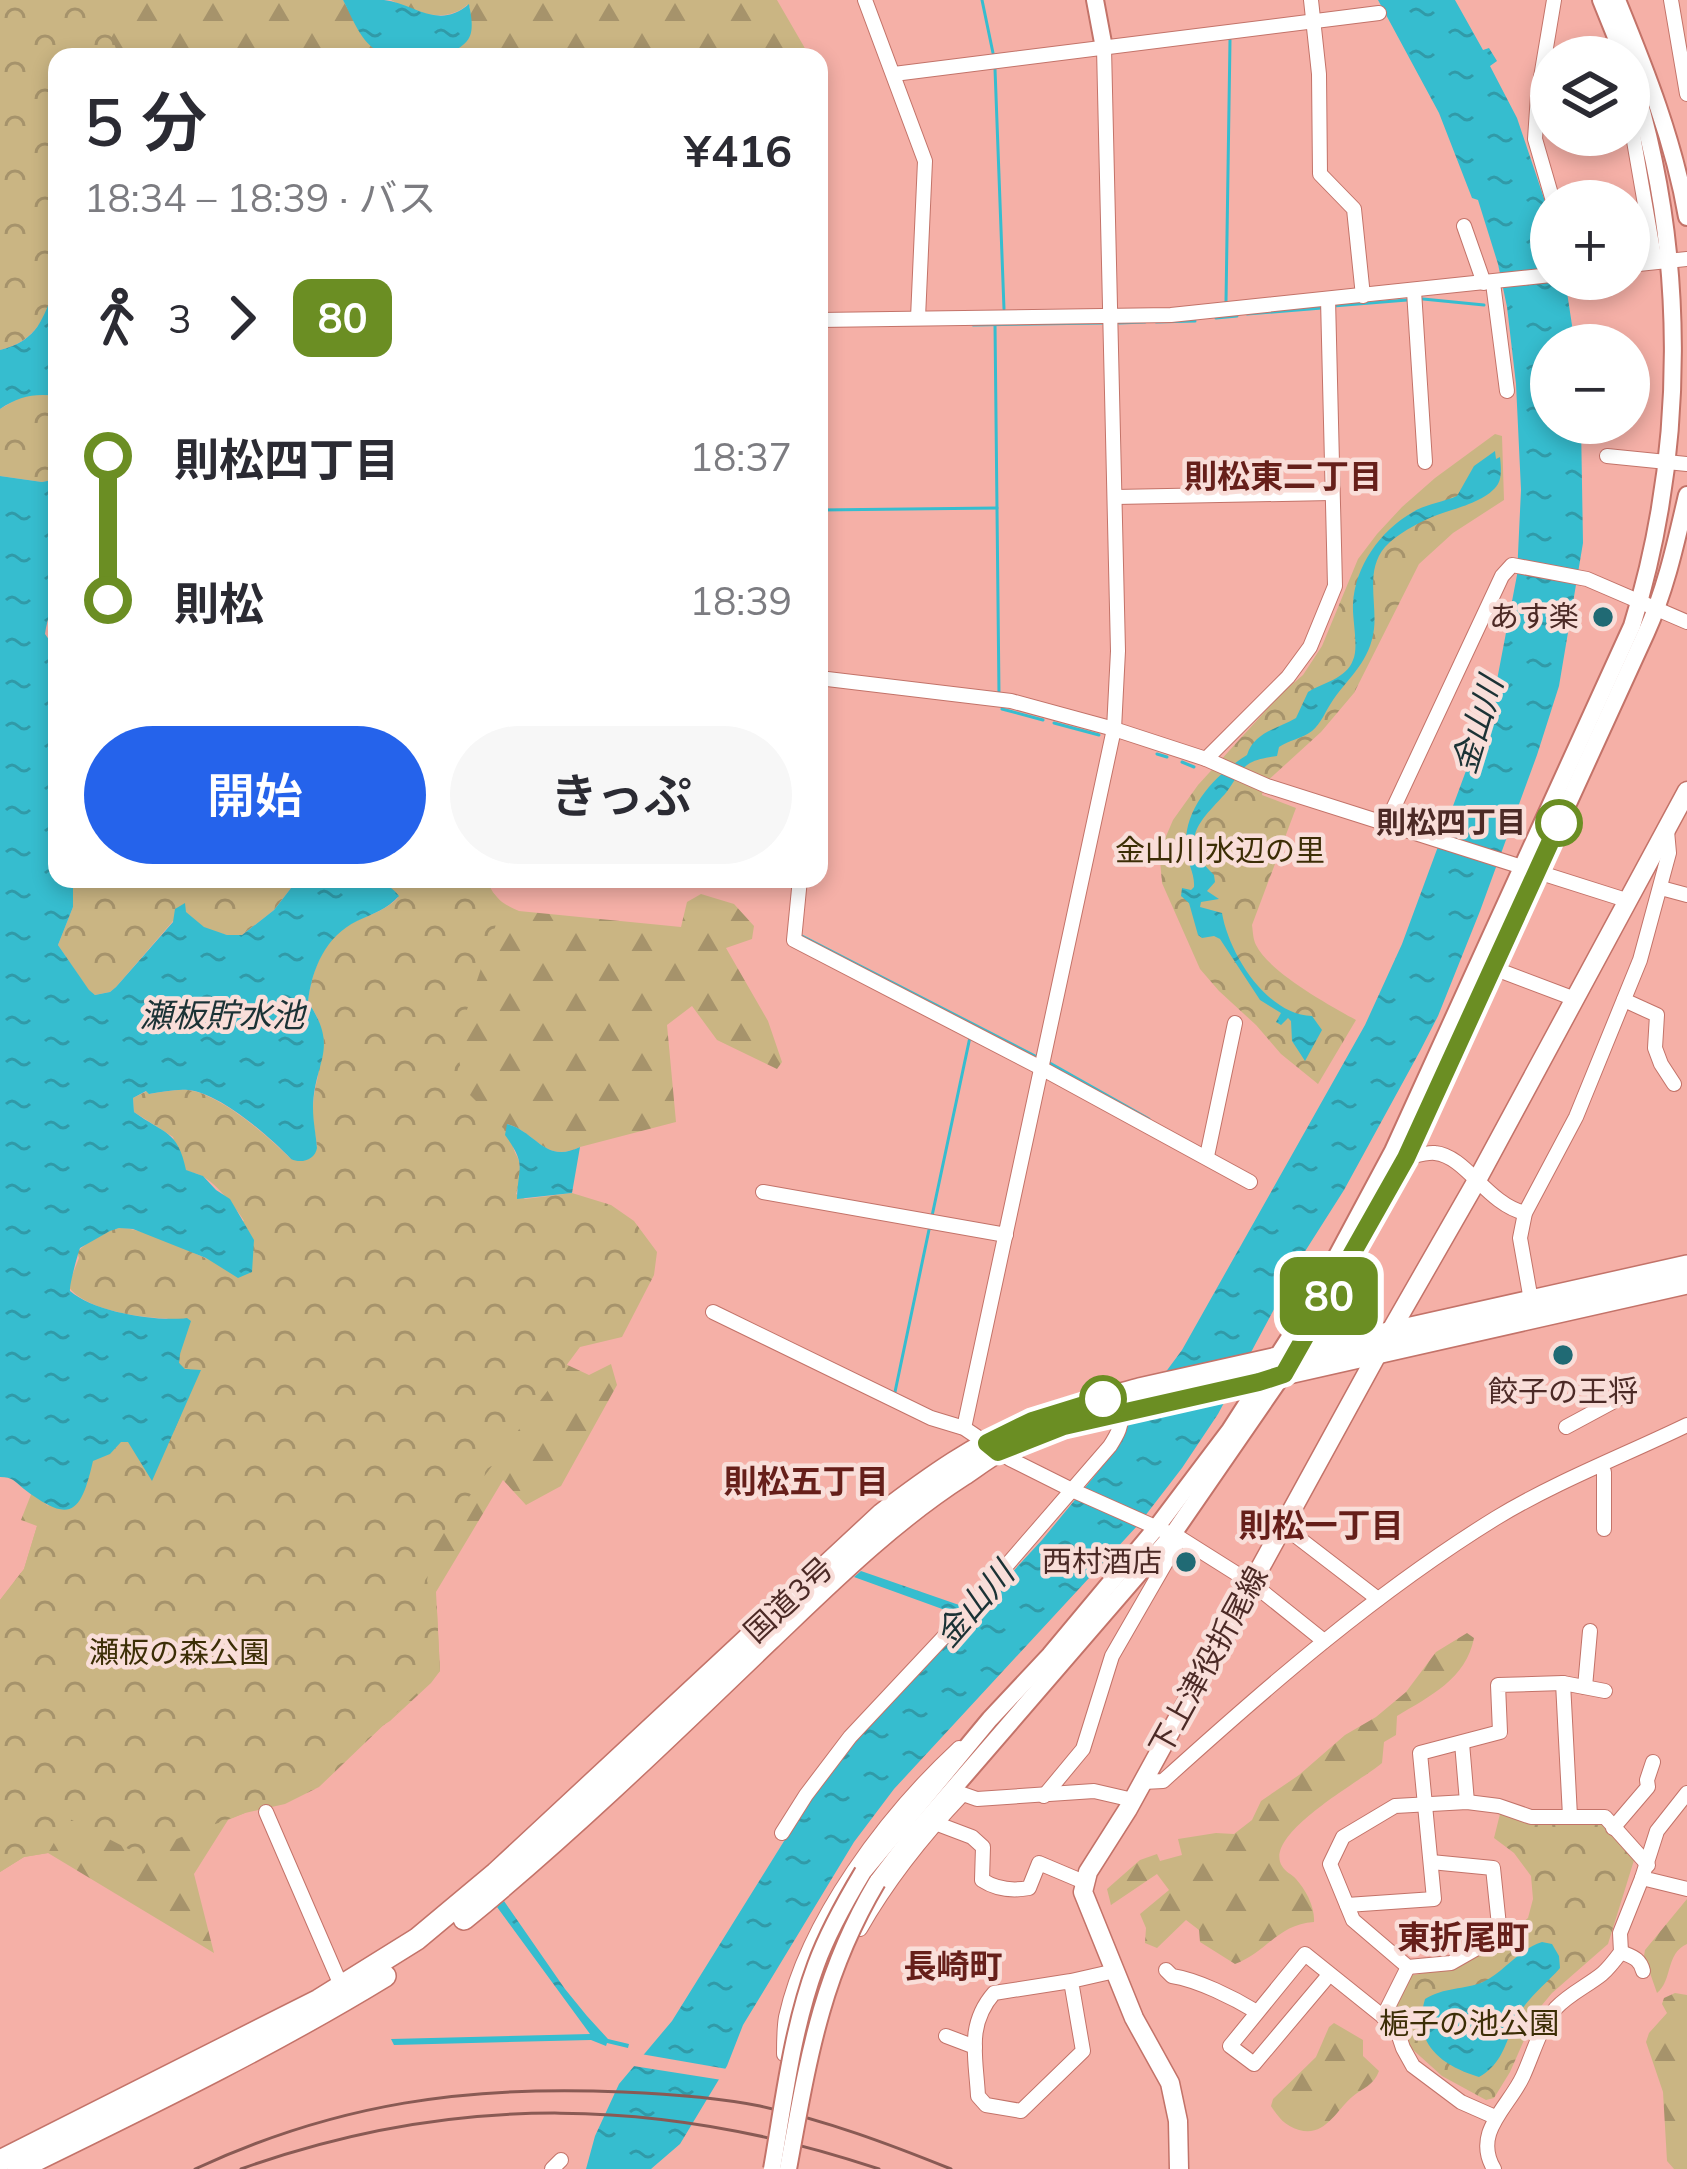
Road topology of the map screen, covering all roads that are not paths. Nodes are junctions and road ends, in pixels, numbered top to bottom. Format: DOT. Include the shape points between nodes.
graph roads {
  1 [pos="865,0"];
  2 [pos="1095,0"];
  3 [pos="1311,0"];
  4 [pos="1554,0"];
  5 [pos="1601,0"];
  6 [pos="1618,0"];
  7 [pos="1671,0"];
  8 [pos="1379,13"];
  9 [pos="1314,21"];
  10 [pos="1616,36"];
  11 [pos="1104,48"];
  12 [pos="894,74"];
  13 [pos="1687,94"];
  14 [pos="1650,126"];
  15 [pos="1679,142"];
  16 [pos="1637,156"];
  17 [pos="1546,180"];
  18 [pos="1687,217"];
  19 [pos="1464,226"];
  20 [pos="1683,259"];
  21 [pos="1655,262"];
  22 [pos="1650,263"];
  23 [pos="1530,277"];
  24 [pos="1491,282"];
  25 [pos="1363,296"];
  26 [pos="1415,298"];
  27 [pos="1328,299"];
  28 [pos="918,318"];
  29 [pos="828,320"];
  30 [pos="1112,323"];
  31 [pos="1507,391"];
  32 [pos="1607,456"];
  33 [pos="1426,462"];
  34 [pos="1681,463"];
  35 [pos="1331,494"];
  36 [pos="1687,495"];
  37 [pos="1115,497"];
  38 [pos="1649,604"];
  39 [pos="1687,622"];
  40 [pos="828,679"];
  41 [pos="1114,729"];
  42 [pos="1205,759"];
  43 [pos="1687,791"];
  44 [pos="1386,824"];
  45 [pos="1667,830"];
  46 [pos="1528,870"];
  47 [pos="1661,887"];
  48 [pos="799,888"];
  49 [pos="1687,895"];
  50 [pos="1627,899"];
  51 [pos="1492,968"];
  52 [pos="1575,1000"];
  53 [pos="1624,1000"];
  54 [pos="1235,1023"];
  55 [pos="1043,1060"];
  56 [pos="1674,1084"];
  57 [pos="1207,1156"];
  58 [pos="1406,1158"];
  59 [pos="1250,1182"];
  60 [pos="1476,1182"];
  61 [pos="763,1192"];
  62 [pos="1525,1213"];
  63 [pos="1006,1235"];
  64 [pos="1687,1266"];
  65 [pos="1687,1283"];
  66 [pos="1533,1309"];
  67 [pos="713,1312"];
  68 [pos="1392,1332"];
  69 [pos="1378,1353"];
  70 [pos="1286,1362"];
  71 [pos="1248,1378"];
  72 [pos="1630,1393"];
  73 [pos="1124,1410"];
  74 [pos="1687,1425"];
  75 [pos="1566,1427"];
  76 [pos="964,1428"];
  77 [pos="993,1447"];
  78 [pos="1604,1472"];
  79 [pos="1072,1490"];
  80 [pos="1283,1526"];
  81 [pos="1604,1529"];
  82 [pos="1162,1530"];
  83 [pos="1253,1584"];
  84 [pos="1378,1599"];
  85 [pos="1590,1631"];
  86 [pos="1324,1641"];
  87 [pos="1562,1683"];
  88 [pos="1585,1687"];
  89 [pos="1604,1691"];
  90 [pos="990,1719"];
  91 [pos="1462,1743"];
  92 [pos="1653,1762"];
  93 [pos="1143,1782"];
  94 [pos="958,1792"];
  95 [pos="1687,1793"];
  96 [pos="1044,1796"];
  97 [pos="1133,1800"];
  98 [pos="1467,1802"];
  99 [pos="1426,1806"];
  100 [pos="266,1812"];
  101 [pos="1570,1816"];
  102 [pos="935,1823"];
  103 [pos="1613,1828"];
  104 [pos="782,1833"];
  105 [pos="1431,1862"];
  106 [pos="1645,1871"];
  107 [pos="870,1877"];
  108 [pos="1084,1882"];
  109 [pos="1687,1889"];
  110 [pos="1347,1905"];
  111 [pos="1621,1952"];
  112 [pos="1408,1967"];
  113 [pos="1166,1970"];
  114 [pos="1115,1971"];
  115 [pos="1643,1971"];
  116 [pos="1329,1975"];
  117 [pos="1071,1981"];
  118 [pos="344,1993"];
  119 [pos="1256,2012"];
  120 [pos="1383,2017"];
  121 [pos="946,2036"];
  122 [pos="975,2047"];
  123 [pos="1495,2116"];
  124 [pos="0,2161"];
  125 [pos="18,2169"];
  126 [pos="772,2169"];
  127 [pos="788,2169"];
  128 [pos="1179,2169"];
  129 [pos="1494,2169"];
  1 -- 12 [label="street"];
  2 -- 11 [label="street"];
  3 -- 9 [label="street"];
  4 -- 17 [label="street" via="1534,139"];
  5 -- 10 [label="street"];
  6 -- 15 [label="street"];
  7 -- 13 [label="street"];
  8 -- 9 [label="street"];
  9 -- 11 [label="street"];
  9 -- 25 [label="street" via="1320,174 1354,209"];
  11 -- 12 [label="street"];
  11 -- 30 [label="street"];
  12 -- 28 [label="street" via="925,161"];
  14 -- 20 [label="street"];
  15 -- 18 [label="street"];
  16 -- 21 [label="street"];
  19 -- 24 [label="street"];
  20 -- 21 [label="street"];
  20 -- 34 [label="street"];
  21 -- 22 [label="street"];
  23 -- 24 [label="street"];
  24 -- 26 [label="street"];
  24 -- 31 [label="street"];
  25 -- 26 [label="street"];
  25 -- 27 [label="street"];
  26 -- 33 [label="street"];
  27 -- 30 [label="street"];
  27 -- 35 [label="street"];
  28 -- 29 [label="street"];
  28 -- 30 [label="street"];
  30 -- 37 [label="street"];
  32 -- 34 [label="street"];
  34 -- 38 [label="street"];
  35 -- 37 [label="street"];
  35 -- 42 [label="street" via="1335,586 1310,647"];
  36 -- 38 [label="street"];
  37 -- 41 [label="street"];
  38 -- 39 [label="street"];
  38 -- 44 [label="street" via="1587,579 1512,566"];
  38 -- 46 [label="street"];
  40 -- 41 [label="street" via="1011,701"];
  41 -- 42 [label="street"];
  41 -- 55 [label="street"];
  42 -- 44 [label="street"];
  43 -- 45 [label="main road, 下上津役折尾線"];
  44 -- 46 [label="street"];
  45 -- 47 [label="street"];
  45 -- 50 [label="main road, 下上津役折尾線"];
  46 -- 50 [label="street"];
  46 -- 51 [label="street"];
  46 -- 70 [label="street"];
  47 -- 49 [label="street"];
  47 -- 53 [label="street"];
  48 -- 55 [label="street" via="794,940"];
  50 -- 52 [label="main road, 下上津役折尾線"];
  51 -- 52 [label="street"];
  51 -- 58 [label="street"];
  52 -- 60 [label="main road, 下上津役折尾線"];
  53 -- 56 [label="street" via="1657,1015 1655,1048"];
  53 -- 62 [label="street"];
  54 -- 57 [label="street"];
  55 -- 57 [label="street"];
  55 -- 63 [label="street"];
  57 -- 59 [label="street"];
  58 -- 60 [label="street" via="1449,1158"];
  58 -- 70 [label="street"];
  60 -- 62 [label="street"];
  60 -- 68 [label="main road, 下上津役折尾線"];
  61 -- 63 [label="street"];
  62 -- 66 [label="street" via="1520,1238"];
  63 -- 76 [label="street"];
  64 -- 66 [label="highway, 国道3号"];
  65 -- 66 [label="highway, 国道3号"];
  66 -- 68 [label="highway, 国道3号"];
  66 -- 69 [label="highway, 国道3号"];
  67 -- 76 [label="street"];
  68 -- 69 [label="main road, 下上津役折尾線"];
  68 -- 70 [label="highway, 国道3号"];
  69 -- 70 [label="highway, 国道3号"];
  69 -- 80 [label="main road, 下上津役折尾線"];
  70 -- 71 [label="highway, 国道3号"];
  70 -- 82 [label="street"];
  71 -- 73 [label="highway, 国道3号"];
  71 -- 77 [label="highway, 国道3号" via="1139,1389 1070,1407"];
  71 -- 82 [label="street" via="1230,1430"];
  72 -- 75 [label="street"];
  73 -- 77 [label="highway, 国道3号"];
  73 -- 79 [label="street" via="1110,1446"];
  74 -- 84 [label="street" via="1499,1516"];
  76 -- 77 [label="street"];
  77 -- 79 [label="street"];
  77 -- 118 [label="highway, 国道3号" via="872,1541 500,1889 434,1943"];
  78 -- 81 [label="street"];
  79 -- 82 [label="street"];
  79 -- 104 [label="street" via="850,1737"];
  80 -- 83 [label="main road, 下上津役折尾線"];
  80 -- 84 [label="street"];
  82 -- 83 [label="street"];
  82 -- 90 [label="street"];
  82 -- 94 [label="street"];
  82 -- 96 [label="street" via="1083,1749"];
  83 -- 86 [label="street"];
  83 -- 93 [label="main road, 下上津役折尾線"];
  84 -- 86 [label="street"];
  85 -- 88 [label="street"];
  86 -- 93 [label="street" via="1163,1781"];
  87 -- 88 [label="street"];
  87 -- 91 [label="street" via="1498,1685 1500,1732"];
  87 -- 101 [label="street"];
  88 -- 89 [label="street"];
  90 -- 102 [label="street" via="925,1779 835,1901 786,2016 784,2054 806,2062 856,1937"];
  90 -- 107 [label="street"];
  91 -- 98 [label="street"];
  91 -- 99 [label="street" via="1420,1753"];
  92 -- 103 [label="street" via="1648,1787"];
  93 -- 97 [label="main road, 下上津役折尾線"];
  94 -- 96 [label="street" via="977,1799"];
  94 -- 102 [label="street"];
  94 -- 107 [label="street"];
  95 -- 106 [label="street" via="1657,1831"];
  96 -- 97 [label="street" via="1094,1791"];
  97 -- 108 [label="main road, 下上津役折尾線"];
  98 -- 99 [label="street"];
  98 -- 101 [label="street" via="1531,1817"];
  99 -- 105 [label="street"];
  99 -- 110 [label="street" via="1395,1806 1343,1837 1330,1864"];
  100 -- 118 [label="street"];
  101 -- 103 [label="street" via="1605,1817"];
  102 -- 108 [label="street" via="983,1847 982,1880 989,1885 1029,1888 1039,1863"];
  103 -- 106 [label="street"];
  105 -- 110 [label="street" via="1433,1899"];
  105 -- 112 [label="street" via="1492,1868 1499,1936 1451,1964"];
  106 -- 109 [label="street"];
  106 -- 111 [label="street" via="1620,1933"];
  107 -- 126 [label="street, bridge" via="839,1912 816,1964"];
  107 -- 127 [label="street, bridge" via="816,2022"];
  108 -- 114 [label="main road"];
  110 -- 112 [label="street" via="1353,1920"];
  111 -- 115 [label="street"];
  111 -- 123 [label="street" via="1552,2013"];
  112 -- 120 [label="street"];
  113 -- 119 [label="street"];
  114 -- 117 [label="street"];
  114 -- 128 [label="main road" via="1170,2083"];
  116 -- 119 [label="street" via="1305,1954"];
  116 -- 119 [label="street" via="1254,2064 1230,2046"];
  116 -- 120 [label="street"];
  117 -- 122 [label="street" via="994,1993 979,2014"];
  117 -- 122 [label="street" via="1083,2051 1021,2111 978,2096"];
  118 -- 124 [label="highway, 国道3号"];
  118 -- 125 [label="highway, 国道3号" via="257,2050"];
  120 -- 123 [label="street" via="1413,2066 1460,2102"];
  121 -- 122 [label="street"];
  123 -- 129 [label="street" via="1486,2152"];
}
